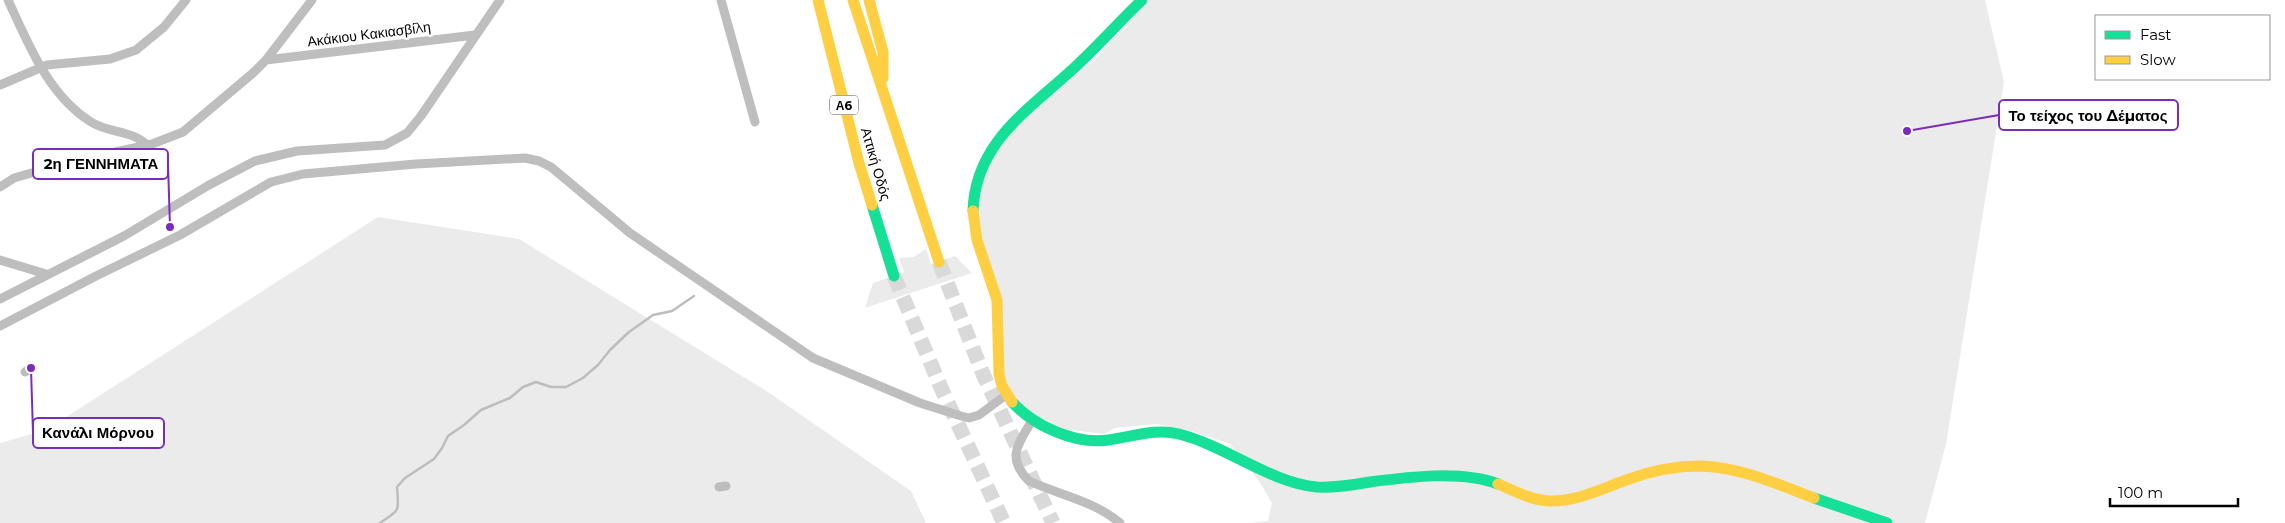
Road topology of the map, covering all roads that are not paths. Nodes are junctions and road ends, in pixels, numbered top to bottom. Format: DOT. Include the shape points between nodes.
graph roads {
  1 [pos="8,0"];
  2 [pos="186,0"];
  3 [pos="312,0"];
  4 [pos="500,0"];
  5 [pos="721,0"];
  6 [pos="813,0"];
  7 [pos="818,0"];
  8 [pos="853,0"];
  9 [pos="869,0"];
  10 [pos="1142,0"];
  11 [pos="475,35"];
  12 [pos="829,48"];
  13 [pos="266,60"];
  14 [pos="41,67"];
  15 [pos="0,85"];
  16 [pos="883,95"];
  17 [pos="755,122"];
  18 [pos="147,145"];
  19 [pos="0,187"];
  20 [pos="0,260"];
  21 [pos="938,262"];
  22 [pos="46,274"];
  23 [pos="894,276"];
  24 [pos="0,299"];
  25 [pos="0,326"];
  26 [pos="1006,395"];
  27 [pos="1033,419"];
  28 [pos="1120,523"];
  29 [pos="1887,523"];
  1 -- 14 [label="street"];
  2 -- 14 [label="street" via="164,27 136,50 110,60"];
  3 -- 13 [label="street"];
  4 -- 11 [label="street"];
  5 -- 17 [label="street"];
  6 -- 12 [label="main road"];
  7 -- 12 [label="main road, Αττική Οδός / Α6"];
  8 -- 16 [label="main road, Αττική Οδός"];
  9 -- 16 [label="main road" via="883,52"];
  10 -- 26 [label="main road" via="1084,59 1004,131 985,158 977,178 973,222 997,297 998,376"];
  11 -- 13 [label="street, Ακάκιου Κακιασβίλη"];
  11 -- 22 [label="street" via="420,116 407,133 395,141 377,147 296,151 255,161 124,236"];
  12 -- 23 [label="main road, Αττική Οδός / Α6" via="859,163"];
  13 -- 18 [label="street" via="183,132"];
  14 -- 15 [label="street"];
  14 -- 18 [label="street" via="63,96 86,118 108,130 129,134"];
  16 -- 21 [label="main road, Αττική Οδός"];
  18 -- 19 [label="street" via="14,178"];
  20 -- 22 [label="street"];
  22 -- 24 [label="street"];
  25 -- 26 [label="street" via="180,235 271,182 304,174 525,158 551,167 666,260 793,347 830,367 969,418 988,411"];
  26 -- 27 [label="main road"];
  27 -- 28 [label="street" via="1015,453 1022,474 1029,481 1107,512"];
  27 -- 29 [label="main road" via="1044,426 1094,441 1138,432 1190,437 1278,477 1318,487 1392,480 1473,478 1492,481 1540,501 1557,501 1589,495 1640,476 1683,467 1707,466 1773,482"];
}
